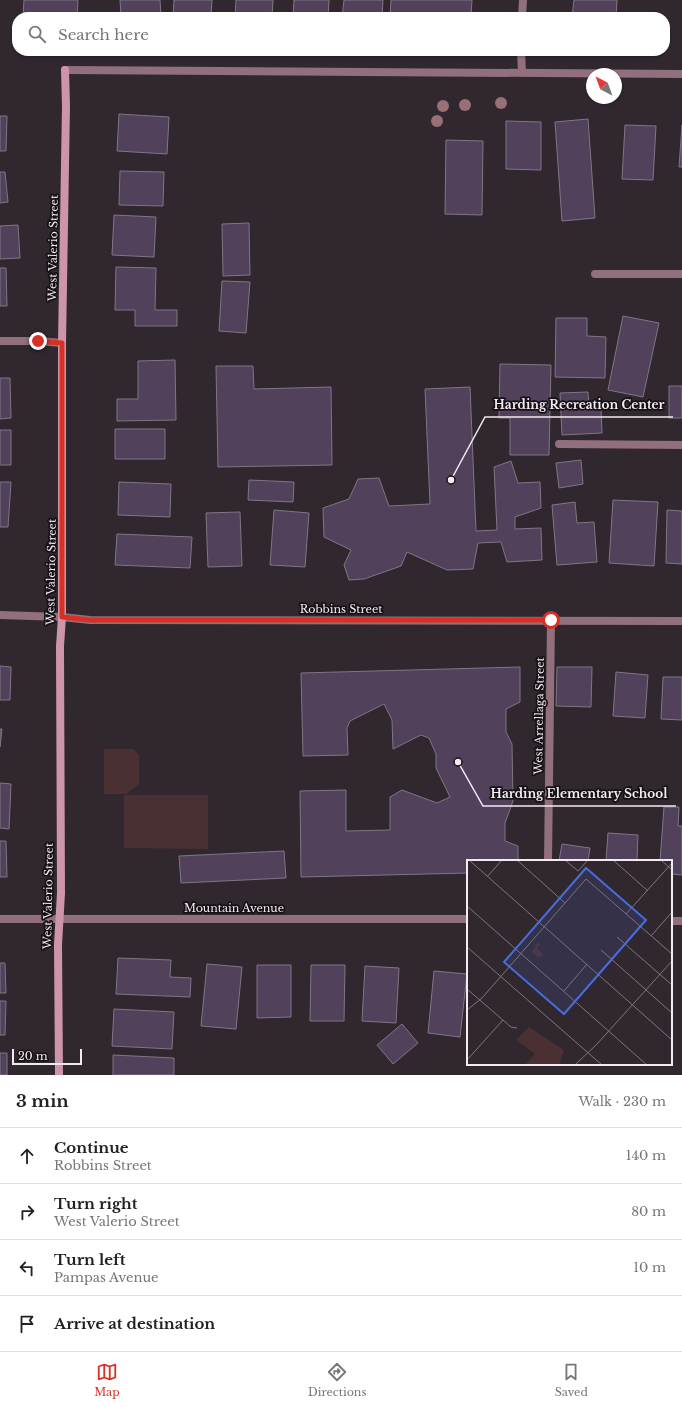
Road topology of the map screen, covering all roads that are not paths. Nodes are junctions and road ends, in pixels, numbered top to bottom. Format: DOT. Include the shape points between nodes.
graph roads {
  1 [pos="523,0"];
  2 [pos="522,12"];
  3 [pos="521,56"];
  4 [pos="522,73"];
  5 [pos="682,74"];
  6 [pos="595,274"];
  7 [pos="682,274"];
  8 [pos="0,341"];
  9 [pos="62,343"];
  10 [pos="559,444"];
  11 [pos="682,445"];
  12 [pos="0,615"];
  13 [pos="62,617"];
  14 [pos="551,620"];
  15 [pos="682,621"];
  16 [pos="548,860"];
  17 [pos="0,919"];
  18 [pos="59,919"];
  19 [pos="467,919"];
  20 [pos="59,1075"];
  1 -- 2 [label="street"];
  3 -- 4 [label="street"];
  4 -- 5 [label="street"];
  4 -- 9 [label="street, West Valerio Street" via="65,70"];
  6 -- 7 [label="street"];
  8 -- 9 [label="street"];
  9 -- 13 [label="street, West Valerio Street"];
  10 -- 11 [label="street"];
  12 -- 13 [label="street, Robbins Street"];
  13 -- 14 [label="street, Robbins Street" via="90,620"];
  13 -- 18 [label="street, West Valerio Street"];
  14 -- 15 [label="street, Robbins Street"];
  14 -- 16 [label="street, West Arrellaga Street"];
  17 -- 18 [label="street, Mountain Avenue"];
  18 -- 19 [label="street, Mountain Avenue"];
  18 -- 20 [label="street, West Valerio Street"];
}
